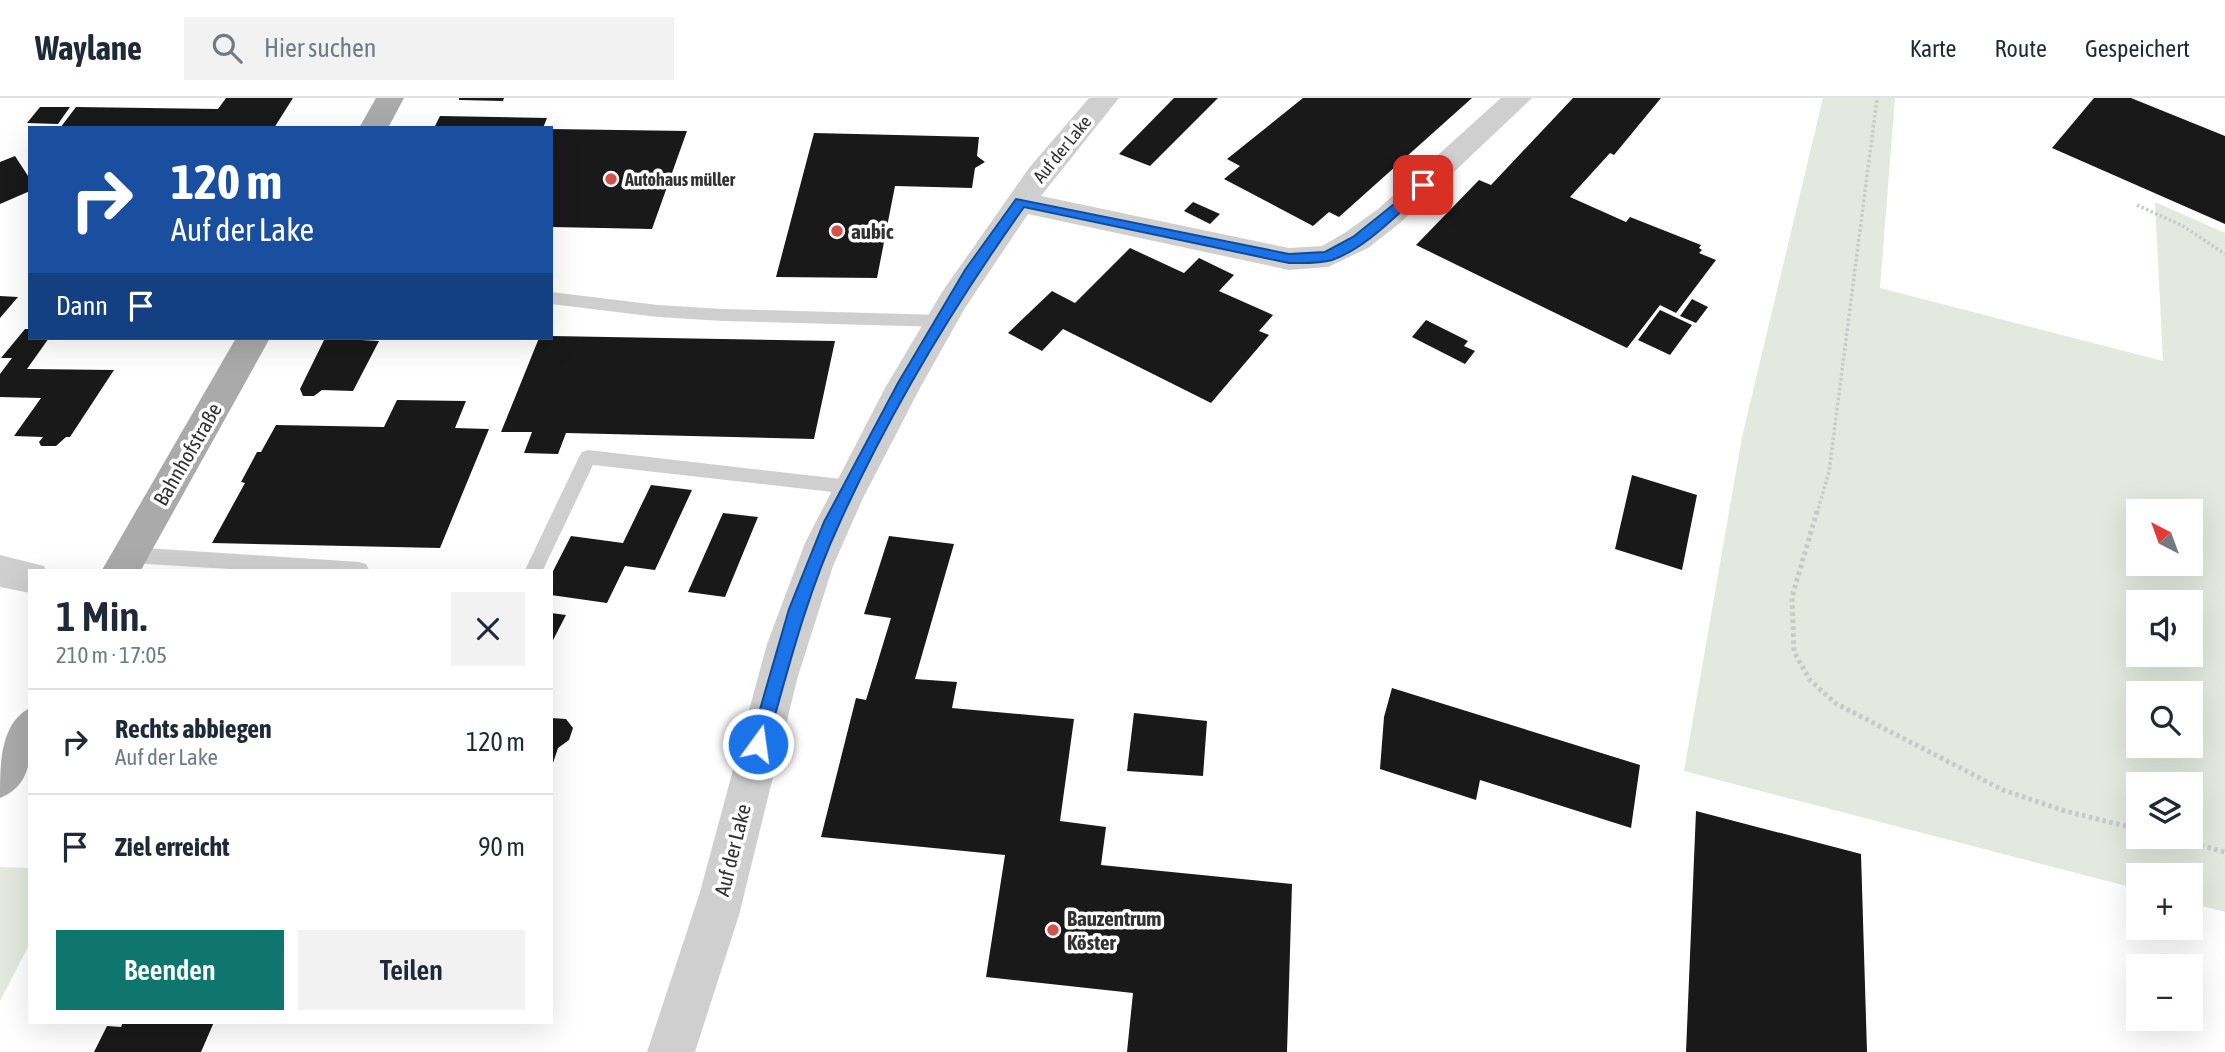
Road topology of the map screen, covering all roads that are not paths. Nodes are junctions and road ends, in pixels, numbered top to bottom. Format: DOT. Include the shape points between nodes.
graph roads {
  1 [pos="390,98"];
  2 [pos="1105,98"];
  3 [pos="1518,98"];
  4 [pos="374,126"];
  5 [pos="1021,202"];
  6 [pos="553,298"];
  7 [pos="942,321"];
  8 [pos="252,340"];
  9 [pos="850,487"];
  10 [pos="125,563"];
  11 [pos="326,569"];
  12 [pos="534,569"];
  13 [pos="0,571"];
  14 [pos="28,577"];
  15 [pos="28,730"];
  16 [pos="0,778"];
  17 [pos="671,1052"];
  1 -- 4 [label="main road"];
  2 -- 5 [label="street, Auf der Lake"];
  3 -- 5 [label="street, Auf der Lake" via="1389,216 1328,256 1289,258"];
  5 -- 7 [label="street, Auf der Lake"];
  6 -- 7 [label="lane" via="723,315"];
  7 -- 9 [label="street, Auf der Lake"];
  8 -- 10 [label="main road, Bahnhofstraße"];
  9 -- 12 [label="lane" via="588,457"];
  9 -- 17 [label="street, Auf der Lake" via="797,609 729,869"];
  10 -- 11 [label="lane"];
  13 -- 14 [label="street"];
  15 -- 16 [label="main road"];
}
